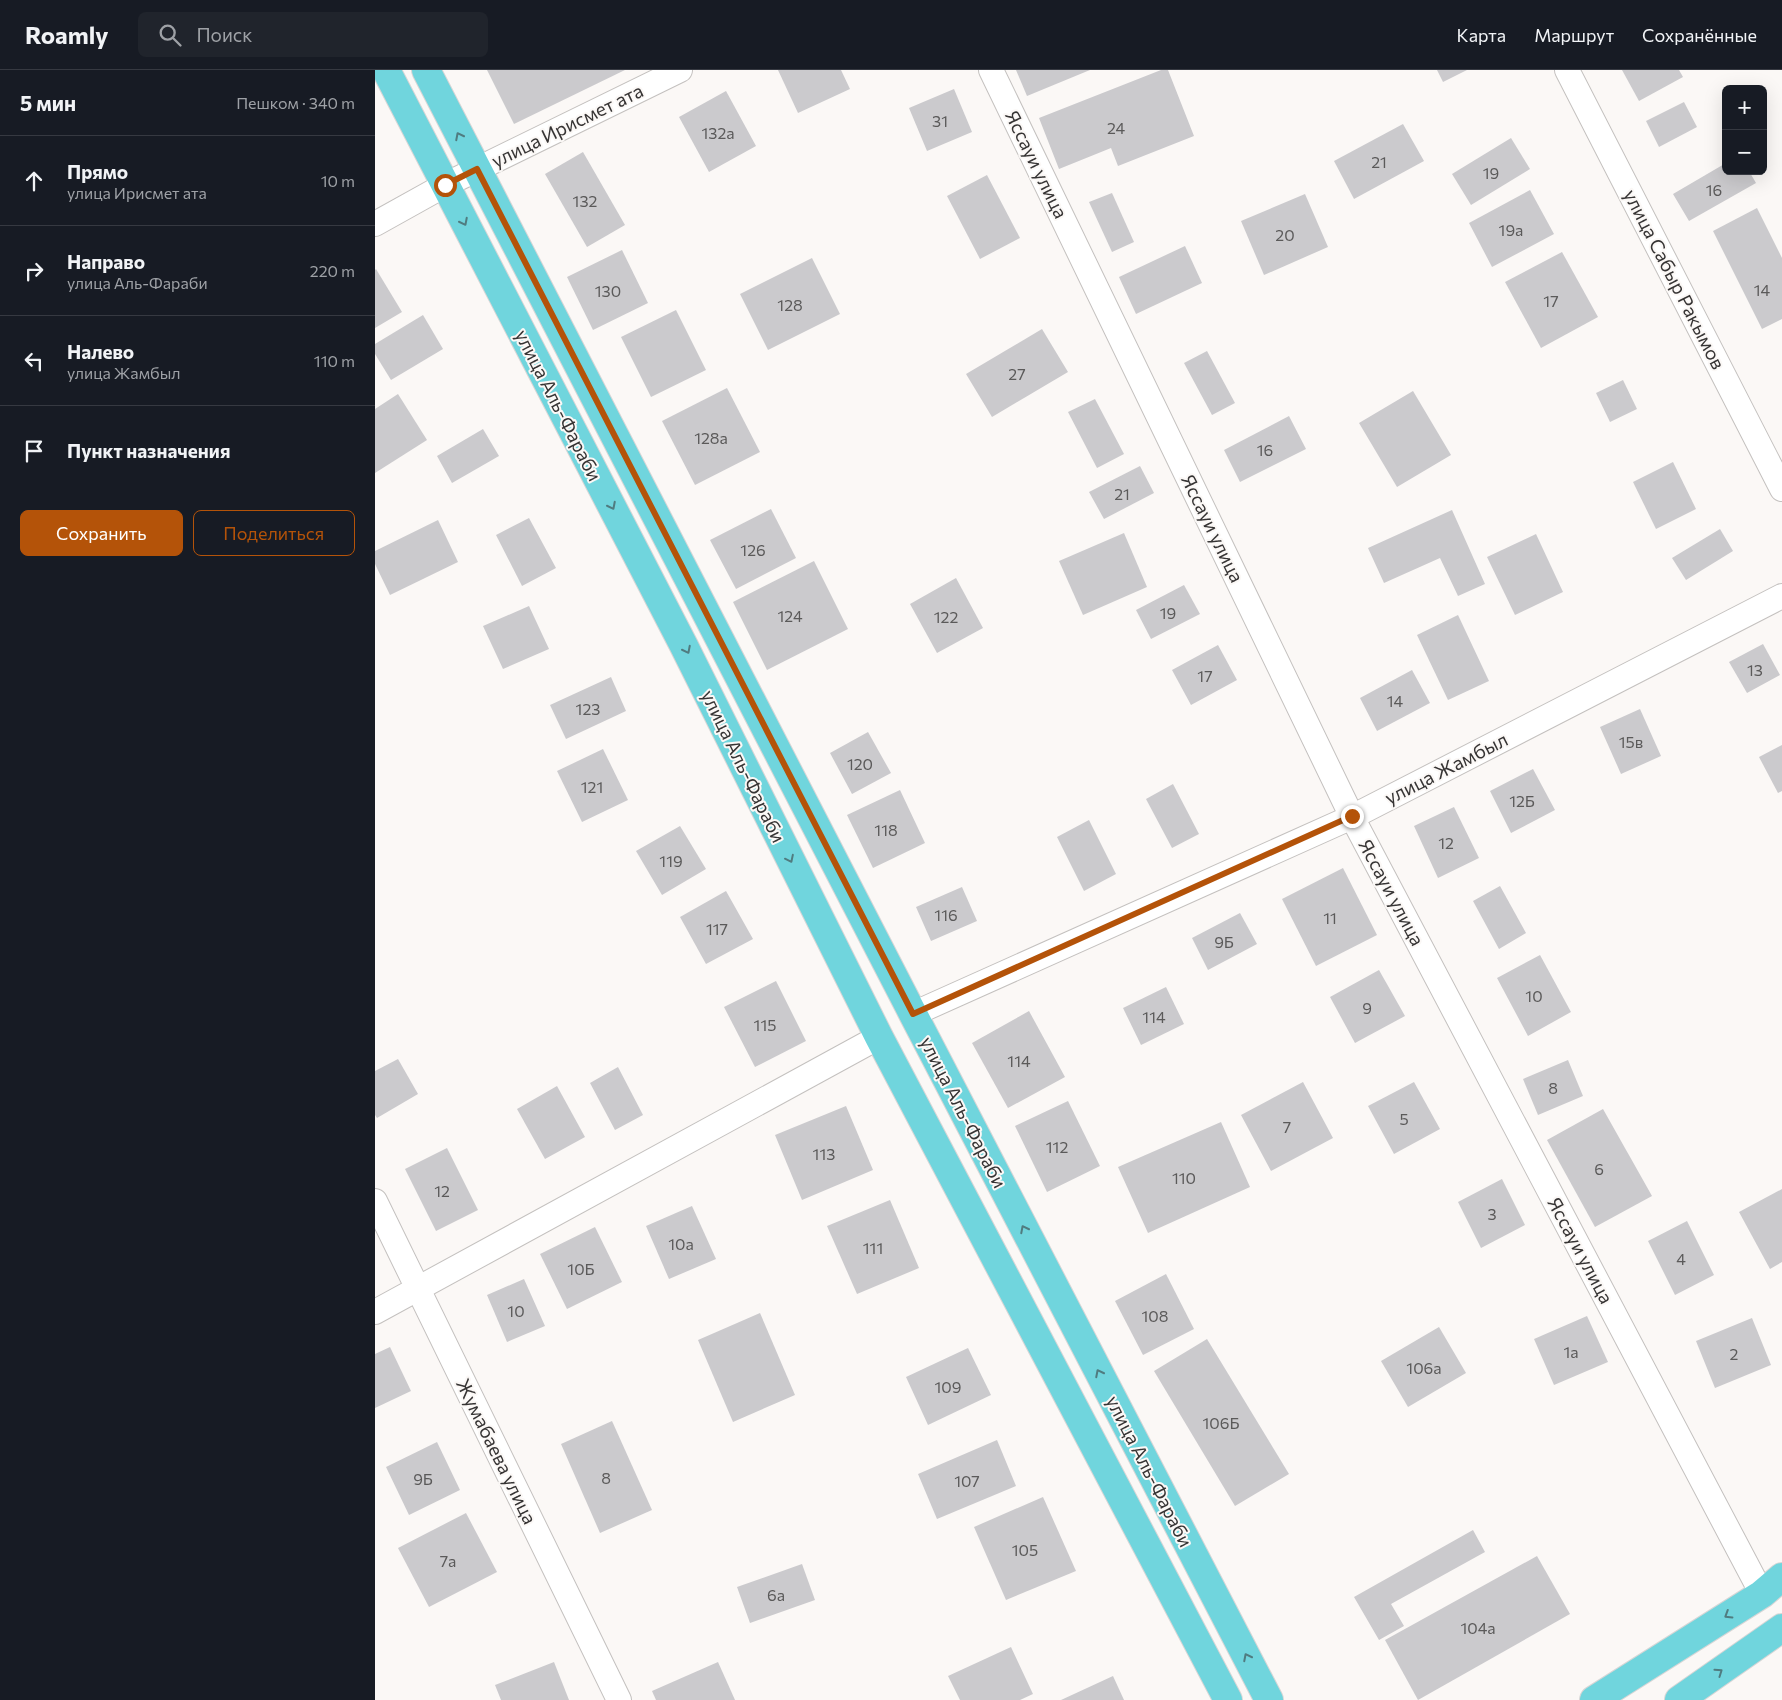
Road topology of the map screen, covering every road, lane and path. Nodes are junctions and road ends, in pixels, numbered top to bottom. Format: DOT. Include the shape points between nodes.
graph roads {
  1 [pos="386,70"];
  2 [pos="426,70"];
  3 [pos="680,70"];
  4 [pos="991,70"];
  5 [pos="1567,70"];
  6 [pos="477,169"];
  7 [pos="445,185"];
  8 [pos="375,224"];
  9 [pos="1782,488"];
  10 [pos="1782,596"];
  11 [pos="1352,816"];
  12 [pos="913,1014"];
  13 [pos="879,1037"];
  14 [pos="375,1201"];
  15 [pos="417,1290"];
  16 [pos="375,1312"];
  17 [pos="1772,1585"];
  18 [pos="1782,1628"];
  19 [pos="619,1700"];
  20 [pos="1228,1700"];
  21 [pos="1269,1700"];
  22 [pos="1594,1700"];
  23 [pos="1679,1700"];
  1 -- 7 [label="main road, улица Аль-Фараби"];
  6 -- 2 [label="main road, улица Аль-Фараби, one-way"];
  3 -- 6 [label="street, улица Ирисмет ата"];
  4 -- 11 [label="street, Яссауи улица"];
  5 -- 9 [label="street, улица Сабыр Ракымов"];
  6 -- 7 [label="street, улица Ирисмет ата"];
  6 -- 12 [label="main road, улица Аль-Фараби"];
  7 -- 8 [label="street, улица Ирисмет ата"];
  7 -- 13 [label="main road, улица Аль-Фараби, one-way" via="684,646"];
  10 -- 11 [label="street, улица Жамбыл"];
  11 -- 12 [label="street, улица Жамбыл"];
  11 -- 17 [label="street, Яссауи улица"];
  21 -- 12 [label="main road, улица Аль-Фараби, one-way"];
  13 -- 15 [label="street"];
  13 -- 20 [label="main road, улица Аль-Фараби"];
  14 -- 15 [label="street, Жумабаева улица"];
  15 -- 16 [label="street"];
  15 -- 19 [label="street, Жумабаева улица"];
  17 -- 22 [label="main road, one-way"];
  23 -- 18 [label="main road, one-way"];
}
